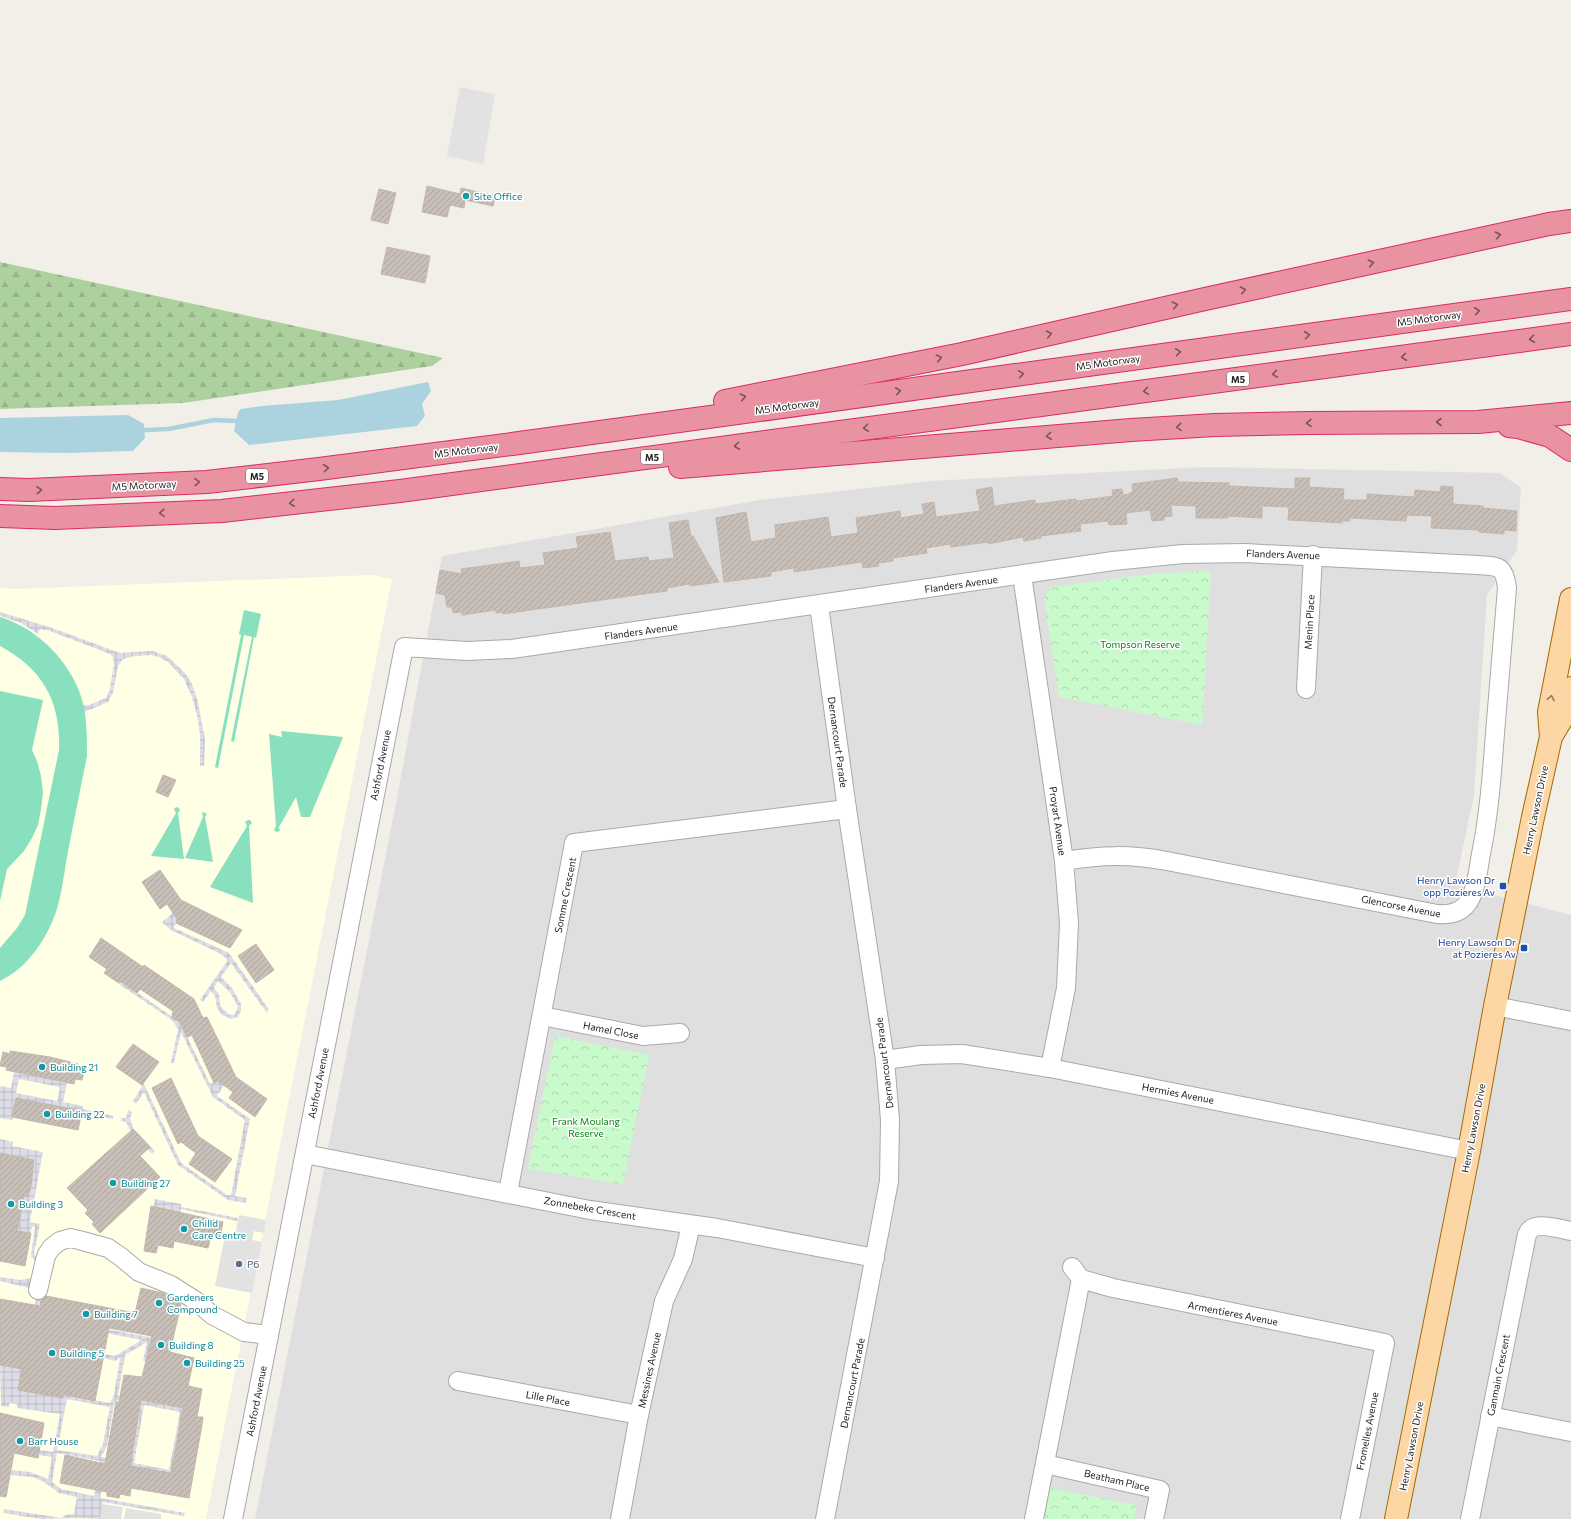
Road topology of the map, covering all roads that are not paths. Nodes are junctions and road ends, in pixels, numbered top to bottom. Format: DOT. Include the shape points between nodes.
graph roads {
  1 [pos="1571,215"];
  2 [pos="1571,221"];
  3 [pos="1549,224"];
  4 [pos="1571,298"];
  5 [pos="1571,334"];
  6 [pos="1571,413"];
  7 [pos="1478,422"];
  8 [pos="512,444"];
  9 [pos="1571,450"];
  10 [pos="0,489"];
  11 [pos="400,491"];
  12 [pos="0,516"];
  13 [pos="1313,555"];
  14 [pos="1022,575"];
  15 [pos="1507,588"];
  16 [pos="1571,599"];
  17 [pos="820,604"];
  18 [pos="404,647"];
  19 [pos="1571,688"];
  20 [pos="1306,690"];
  21 [pos="1551,737"];
  22 [pos="847,809"];
  23 [pos="1064,861"];
  24 [pos="1495,1006"];
  25 [pos="542,1016"];
  26 [pos="1571,1021"];
  27 [pos="680,1034"];
  28 [pos="885,1060"];
  29 [pos="1050,1068"];
  30 [pos="1469,1151"];
  31 [pos="305,1154"];
  32 [pos="508,1193"];
  33 [pos="691,1225"];
  34 [pos="1571,1230"];
  35 [pos="875,1258"];
  36 [pos="38,1290"];
  37 [pos="269,1335"];
  38 [pos="1385,1343"];
  39 [pos="458,1382"];
  40 [pos="639,1415"];
  41 [pos="1490,1416"];
  42 [pos="1571,1432"];
  43 [pos="1045,1464"];
  44 [pos="233,1519"];
  45 [pos="620,1519"];
  46 [pos="825,1519"];
  47 [pos="1034,1519"];
  48 [pos="1154,1519"];
  49 [pos="1350,1519"];
  50 [pos="1396,1519"];
  51 [pos="1470,1519"];
  1 -- 3 [label="highway"];
  2 -- 3 [label="highway"];
  8 -- 3 [label="highway, one-way" via="902,366"];
  8 -- 4 [label="highway, M5 Motorway / M5, one-way"];
  5 -- 11 [label="highway, M5, one-way"];
  6 -- 7 [label="highway"];
  7 -- 9 [label="highway" via="1518,427 1550,436"];
  7 -- 11 [label="highway, one-way" via="1294,423 1138,429"];
  10 -- 8 [label="highway, M5 Motorway / M5, one-way" via="207,482"];
  11 -- 12 [label="highway, M5, one-way" via="222,511 55,518"];
  13 -- 14 [label="street, Flanders Avenue" via="1183,554 1113,561"];
  13 -- 15 [label="street, Flanders Avenue" via="1494,566 1505,574"];
  13 -- 20 [label="street, Menin Place"];
  14 -- 17 [label="street, Flanders Avenue"];
  14 -- 23 [label="street, Proyart Avenue"];
  15 -- 23 [label="street, Glencorse Avenue" via="1484,839 1473,892 1469,901 1455,913 1437,914 1133,856 1105,856"];
  21 -- 16 [label="main road, Henry Lawson Drive, one-way" via="1548,712"];
  17 -- 18 [label="street, Flanders Avenue" via="512,649 467,651"];
  17 -- 22 [label="street, Dernancourt Parade"];
  18 -- 31 [label="street, Ashford Avenue"];
  19 -- 21 [label="main road, Henry Lawson Drive" via="1564,715"];
  21 -- 24 [label="main road, Henry Lawson Drive"];
  22 -- 25 [label="street, Somme Crescent" via="574,843"];
  22 -- 28 [label="street, Dernancourt Parade"];
  23 -- 29 [label="street, Proyart Avenue" via="1070,923 1066,988"];
  24 -- 26 [label="street"];
  24 -- 30 [label="main road, Henry Lawson Drive"];
  25 -- 27 [label="street, Hamel Close" via="643,1036"];
  25 -- 32 [label="street, Somme Crescent"];
  28 -- 29 [label="street, Hermies Avenue" via="922,1055 962,1054"];
  28 -- 35 [label="street, Dernancourt Parade" via="890,1120 889,1181"];
  29 -- 30 [label="street, Hermies Avenue"];
  30 -- 50 [label="main road, Henry Lawson Drive"];
  31 -- 32 [label="street, Zonnebeke Crescent"];
  31 -- 37 [label="street, Ashford Avenue"];
  32 -- 33 [label="street, Zonnebeke Crescent" via="590,1210"];
  33 -- 35 [label="street, Zonnebeke Crescent"];
  33 -- 40 [label="street, Messines Avenue" via="683,1259 664,1302"];
  34 -- 41 [label="street, Ganmain Crescent" via="1539,1227 1528,1232"];
  35 -- 46 [label="street, Dernancourt Parade"];
  36 -- 37 [label="street" via="47,1254 60,1241 70,1238 108,1248 139,1272 171,1285 212,1315 244,1332"];
  37 -- 44 [label="street, Ashford Avenue"];
  38 -- 43 [label="street, Armentieres Avenue" via="1112,1288 1077,1273"];
  38 -- 49 [label="street, Fromelles Avenue"];
  39 -- 40 [label="street, Lille Place"];
  40 -- 45 [label="street, Messines Avenue"];
  41 -- 42 [label="street"];
  41 -- 51 [label="street, Ganmain Crescent"];
  43 -- 47 [label="street, Armentieres Avenue"];
  43 -- 48 [label="street, Beatham Place" via="1160,1490"];
}
